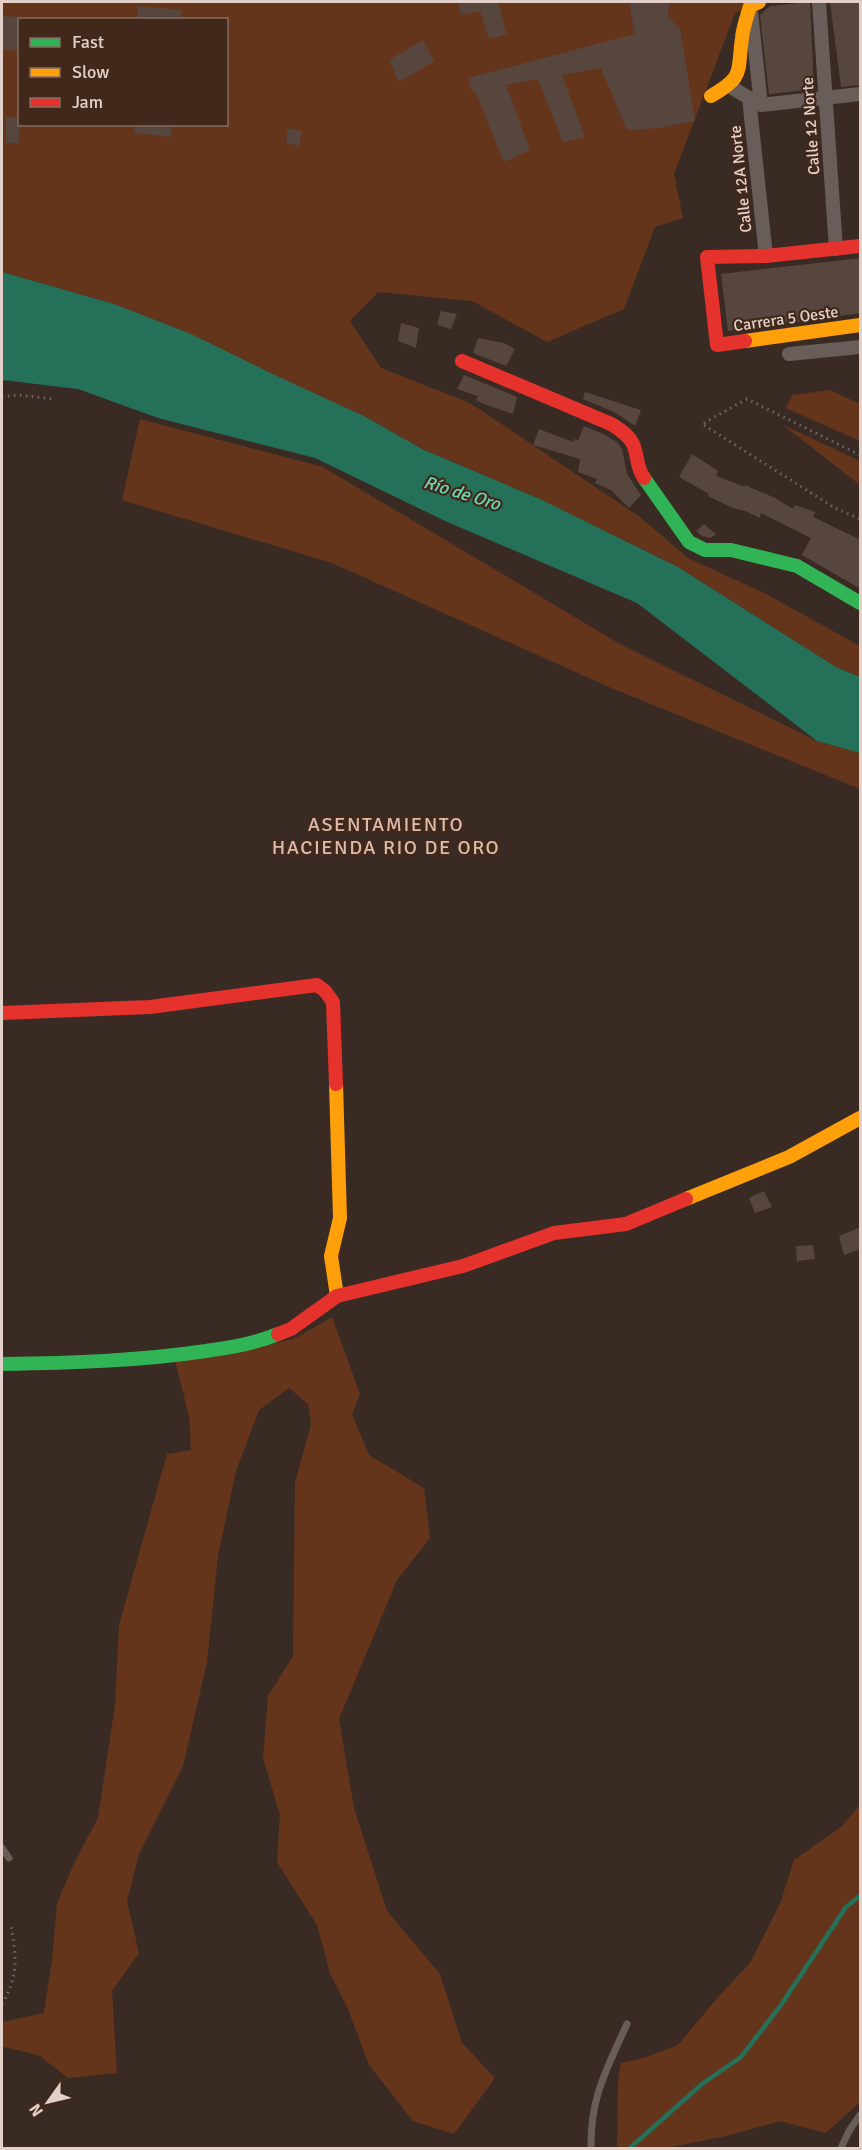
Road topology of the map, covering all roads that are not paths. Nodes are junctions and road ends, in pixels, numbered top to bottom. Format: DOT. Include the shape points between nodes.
graph roads {
  1 [pos="819,2"];
  2 [pos="754,4"];
  3 [pos="729,87"];
  4 [pos="861,94"];
  5 [pos="711,96"];
  6 [pos="748,98"];
  7 [pos="825,98"];
  8 [pos="761,105"];
  9 [pos="861,246"];
  10 [pos="836,249"];
  11 [pos="766,256"];
  12 [pos="861,325"];
  13 [pos="861,347"];
  14 [pos="789,354"];
  15 [pos="462,362"];
  16 [pos="861,603"];
  17 [pos="2,1013"];
  18 [pos="861,1118"];
  19 [pos="337,1296"];
  20 [pos="2,1364"];
  21 [pos="2,1848"];
  22 [pos="9,1858"];
  23 [pos="627,2024"];
  24 [pos="861,2115"];
  25 [pos="591,2148"];
  26 [pos="841,2148"];
  1 -- 7 [label="street, Calle 12 Norte"];
  2 -- 3 [label="street" via="743,30 741,65"];
  2 -- 8 [label="street"];
  3 -- 5 [label="street"];
  3 -- 6 [label="street"];
  4 -- 7 [label="street"];
  6 -- 8 [label="street"];
  6 -- 11 [label="street, Calle 12A Norte"];
  7 -- 8 [label="street"];
  7 -- 10 [label="street, Calle 12 Norte"];
  9 -- 10 [label="street"];
  10 -- 11 [label="street"];
  11 -- 12 [label="street, Carrera 5 Oeste" via="707,256 717,345"];
  13 -- 14 [label="street"];
  15 -- 16 [label="street" via="625,433 633,444 639,471 696,547 731,550 797,566"];
  17 -- 19 [label="street" via="150,1007 317,985 325,991 333,1002 340,1218 331,1256"];
  18 -- 19 [label="street" via="789,1157 626,1224 555,1233 463,1266"];
  19 -- 20 [label="street" via="291,1329 257,1343 109,1362"];
  21 -- 22 [label="lane"];
  23 -- 25 [label="lane" via="597,2092 590,2123"];
  24 -- 26 [label="lane"];
}
